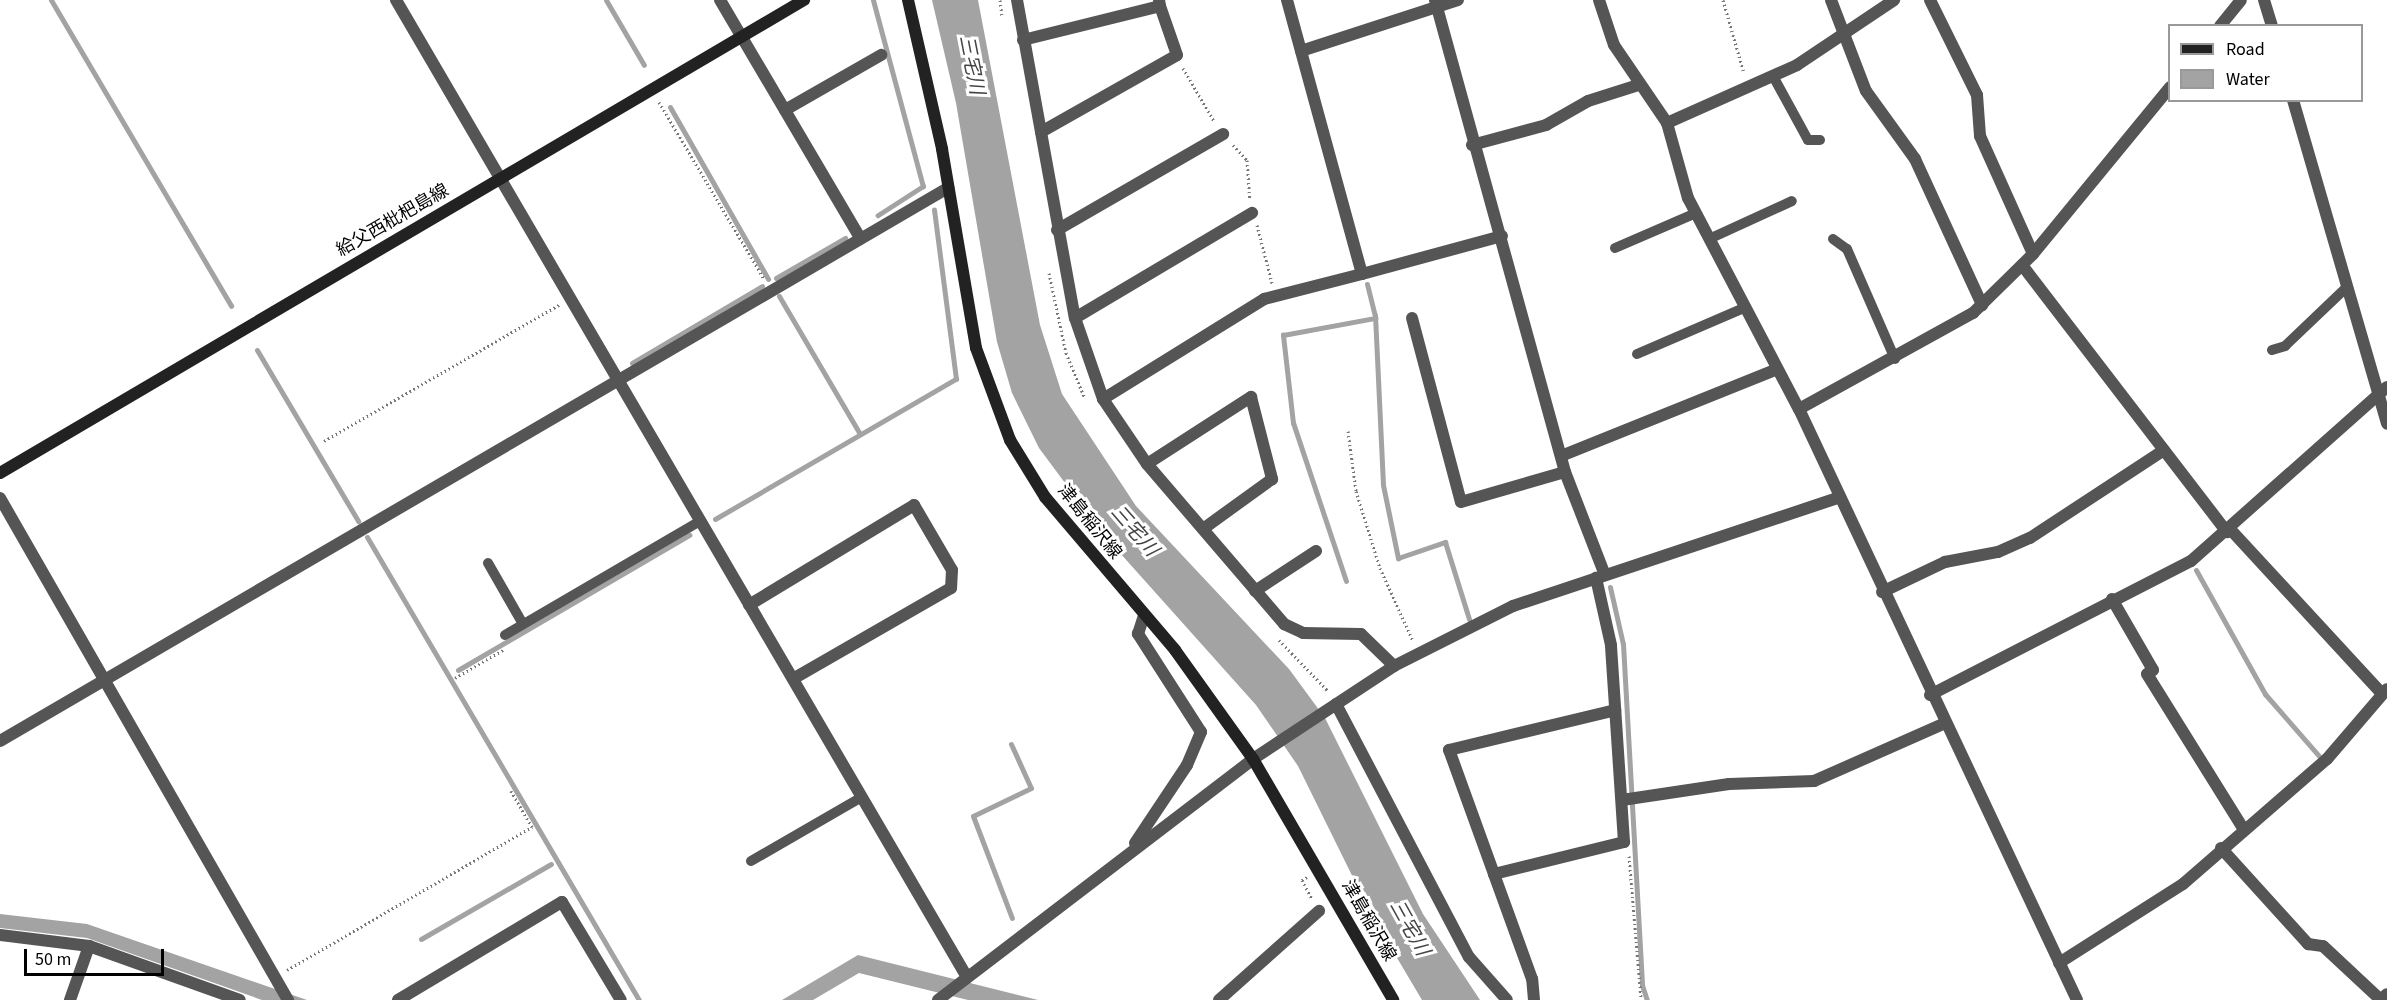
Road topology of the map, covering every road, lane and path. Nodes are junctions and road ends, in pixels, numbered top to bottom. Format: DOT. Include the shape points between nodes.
graph roads {
  1 [pos="396,0"];
  2 [pos="720,0"];
  3 [pos="804,0"];
  4 [pos="908,0"];
  5 [pos="1017,0"];
  6 [pos="1287,0"];
  7 [pos="1458,0"];
  8 [pos="1599,0"];
  9 [pos="1723,0"];
  10 [pos="1831,0"];
  11 [pos="1894,0"];
  12 [pos="1930,0"];
  13 [pos="2241,0"];
  14 [pos="2264,0"];
  15 [pos="1159,3"];
  16 [pos="1436,3"];
  17 [pos="2222,24"];
  18 [pos="2271,24"];
  19 [pos="742,37"];
  20 [pos="1843,37"];
  21 [pos="1023,40"];
  22 [pos="1301,51"];
  23 [pos="1177,54"];
  24 [pos="881,55"];
  25 [pos="1773,76"];
  26 [pos="1638,85"];
  27 [pos="1748,86"];
  28 [pos="2168,88"];
  29 [pos="652,90"];
  30 [pos="2294,102"];
  31 [pos="785,110"];
  32 [pos="1666,123"];
  33 [pos="1041,132"];
  34 [pos="1223,134"];
  35 [pos="1820,140"];
  36 [pos="1472,146"];
  37 [pos="500,179"];
  38 [pos="948,188"];
  39 [pos="1792,201"];
  40 [pos="1252,213"];
  41 [pos="1696,213"];
  42 [pos="1057,230"];
  43 [pos="1502,236"];
  44 [pos="861,239"];
  45 [pos="1709,239"];
  46 [pos="1833,239"];
  47 [pos="1615,248"];
  48 [pos="2033,254"];
  49 [pos="2022,265"];
  50 [pos="1362,274"];
  51 [pos="2347,287"];
  52 [pos="771,291"];
  53 [pos="1275,296"];
  54 [pos="570,298"];
  55 [pos="1982,305"];
  56 [pos="1744,308"];
  57 [pos="1075,318"];
  58 [pos="1412,318"];
  59 [pos="2272,350"];
  60 [pos="1637,354"];
  61 [pos="1894,359"];
  62 [pos="1775,370"];
  63 [pos="618,381"];
  64 [pos="2383,391"];
  65 [pos="1103,399"];
  66 [pos="1799,409"];
  67 [pos="2387,424"];
  68 [pos="1348,431"];
  69 [pos="324,441"];
  70 [pos="2164,450"];
  71 [pos="1561,456"];
  72 [pos="1147,464"];
  73 [pos="1565,472"];
  74 [pos="0,473"];
  75 [pos="0,498"];
  76 [pos="1838,498"];
  77 [pos="700,521"];
  78 [pos="1203,529"];
  79 [pos="2228,531"];
  80 [pos="1317,551"];
  81 [pos="488,563"];
  82 [pos="1600,577"];
  83 [pos="1255,591"];
  84 [pos="1882,592"];
  85 [pos="2112,598"];
  86 [pos="749,604"];
  87 [pos="1144,615"];
  88 [pos="523,624"];
  89 [pos="505,635"];
  90 [pos="1419,654"];
  91 [pos="1394,666"];
  92 [pos="105,680"];
  93 [pos="793,680"];
  94 [pos="2384,692"];
  95 [pos="1930,695"];
  96 [pos="1332,706"];
  97 [pos="1615,710"];
  98 [pos="1943,724"];
  99 [pos="0,741"];
  100 [pos="1252,759"];
  101 [pos="511,791"];
  102 [pos="862,797"];
  103 [pos="1630,799"];
  104 [pos="2242,828"];
  105 [pos="1624,842"];
  106 [pos="2221,848"];
  107 [pos="1128,853"];
  108 [pos="752,861"];
  109 [pos="1494,874"];
  110 [pos="1302,880"];
  111 [pos="1319,911"];
  112 [pos="0,935"];
  113 [pos="89,946"];
  114 [pos="2059,963"];
  115 [pos="275,977"];
  116 [pos="965,979"];
  117 [pos="2387,994"];
  118 [pos="285,995"];
  119 [pos="939,999"];
  120 [pos="70,1000"];
  121 [pos="240,1000"];
  122 [pos="398,1000"];
  123 [pos="621,1000"];
  124 [pos="1219,1000"];
  125 [pos="1393,1000"];
  126 [pos="1507,1000"];
  127 [pos="1534,1000"];
  128 [pos="1641,1000"];
  129 [pos="2078,1000"];
  1 -- 37 [label="street"];
  2 -- 19 [label="street"];
  3 -- 19 [label="main road, 給父西枇杷島線"];
  4 -- 38 [label="main road, 津島稲沢線"];
  5 -- 21 [label="street"];
  6 -- 22 [label="street"];
  7 -- 16 [label="street"];
  8 -- 26 [label="street" via="1614,45"];
  9 -- 27 [label="path"];
  10 -- 20 [label="street"];
  11 -- 20 [label="street"];
  12 -- 48 [label="street" via="1977,95 1980,136"];
  13 -- 17 [label="street"];
  14 -- 18 [label="street"];
  15 -- 21 [label="street"];
  15 -- 23 [label="street"];
  16 -- 22 [label="street"];
  16 -- 36 [label="street"];
  19 -- 29 [label="main road, 給父西枇杷島線"];
  19 -- 31 [label="street"];
  20 -- 25 [label="street"];
  20 -- 55 [label="street" via="1866,91 1915,159"];
  21 -- 33 [label="street"];
  22 -- 50 [label="street"];
  23 -- 33 [label="street"];
  23 -- 34 [label="path"];
  24 -- 31 [label="street"];
  25 -- 27 [label="street"];
  25 -- 35 [label="lane" via="1808,140"];
  26 -- 32 [label="street"];
  26 -- 36 [label="street" via="1588,101 1546,126"];
  27 -- 32 [label="street"];
  28 -- 48 [label="street"];
  29 -- 37 [label="main road, 給父西枇杷島線"];
  29 -- 52 [label="path"];
  30 -- 51 [label="street"];
  31 -- 44 [label="street"];
  32 -- 41 [label="street" via="1666,134"];
  33 -- 42 [label="street"];
  34 -- 40 [label="path" via="1247,160"];
  34 -- 42 [label="street"];
  36 -- 43 [label="street"];
  37 -- 54 [label="street"];
  37 -- 74 [label="main road, 給父西枇杷島線"];
  38 -- 44 [label="street"];
  38 -- 87 [label="main road, 津島稲沢線" via="976,348 1001,421 1045,497"];
  39 -- 45 [label="lane"];
  40 -- 53 [label="path"];
  40 -- 57 [label="street"];
  41 -- 45 [label="street"];
  41 -- 47 [label="lane"];
  42 -- 57 [label="street"];
  43 -- 50 [label="street"];
  43 -- 71 [label="street"];
  44 -- 52 [label="street"];
  45 -- 56 [label="street"];
  46 -- 61 [label="lane" via="1847,249"];
  48 -- 49 [label="street"];
  49 -- 55 [label="street"];
  49 -- 70 [label="street"];
  50 -- 53 [label="street"];
  51 -- 59 [label="lane" via="2285,346"];
  51 -- 64 [label="street"];
  52 -- 63 [label="street"];
  53 -- 65 [label="street"];
  54 -- 63 [label="street"];
  54 -- 69 [label="path"];
  55 -- 61 [label="street"];
  56 -- 60 [label="lane"];
  56 -- 62 [label="street"];
  57 -- 65 [label="street"];
  58 -- 73 [label="street" via="1461,502"];
  61 -- 66 [label="street"];
  62 -- 66 [label="street"];
  62 -- 71 [label="street"];
  63 -- 77 [label="street"];
  63 -- 92 [label="street"];
  64 -- 67 [label="street"];
  64 -- 79 [label="street"];
  65 -- 72 [label="street"];
  66 -- 76 [label="street"];
  68 -- 90 [label="path" via="1356,491 1380,567"];
  70 -- 79 [label="street"];
  70 -- 84 [label="street" via="2030,538 1998,552 1945,562"];
  71 -- 73 [label="street"];
  72 -- 78 [label="street"];
  72 -- 78 [label="street" via="1251,397 1272,479"];
  73 -- 82 [label="street"];
  75 -- 92 [label="street"];
  76 -- 82 [label="street"];
  76 -- 84 [label="street"];
  77 -- 86 [label="street"];
  77 -- 88 [label="lane"];
  78 -- 83 [label="street"];
  79 -- 85 [label="street" via="2191,561"];
  79 -- 94 [label="street"];
  80 -- 83 [label="street"];
  81 -- 88 [label="lane"];
  82 -- 90 [label="street" via="1513,606"];
  82 -- 97 [label="street" via="1611,645"];
  83 -- 91 [label="street" via="1284,624 1303,633 1360,634"];
  84 -- 95 [label="street"];
  85 -- 95 [label="street"];
  85 -- 104 [label="street" via="2153,670 2147,674"];
  86 -- 93 [label="street"];
  86 -- 93 [label="street" via="914,505 947,561 951,588"];
  87 -- 100 [label="main road, 津島稲沢線"];
  87 -- 107 [label="street" via="1138,634 1201,732 1187,765"];
  88 -- 89 [label="lane"];
  90 -- 91 [label="street"];
  91 -- 96 [label="street"];
  92 -- 99 [label="street"];
  92 -- 115 [label="street"];
  93 -- 102 [label="street"];
  94 -- 104 [label="street" via="2327,759"];
  95 -- 98 [label="street"];
  96 -- 100 [label="street"];
  96 -- 126 [label="street" via="1469,957"];
  97 -- 103 [label="street"];
  97 -- 109 [label="street" via="1449,750"];
  98 -- 103 [label="street" via="1814,781 1729,784"];
  98 -- 114 [label="street"];
  100 -- 107 [label="street"];
  100 -- 125 [label="main road, 津島稲沢線"];
  101 -- 115 [label="path" via="532,827"];
  102 -- 108 [label="lane"];
  102 -- 116 [label="street"];
  103 -- 105 [label="street"];
  104 -- 106 [label="street"];
  105 -- 109 [label="street"];
  105 -- 128 [label="path"];
  106 -- 114 [label="street" via="2183,884"];
  106 -- 117 [label="street" via="2308,945 2323,946 2381,1000"];
  107 -- 116 [label="street"];
  109 -- 127 [label="street" via="1532,979"];
  110 -- 111 [label="path"];
  111 -- 124 [label="street"];
  112 -- 113 [label="street"];
  113 -- 120 [label="street"];
  113 -- 121 [label="street"];
  114 -- 129 [label="street"];
  115 -- 118 [label="street"];
  116 -- 119 [label="street"];
  122 -- 123 [label="street" via="562,902"];
}
